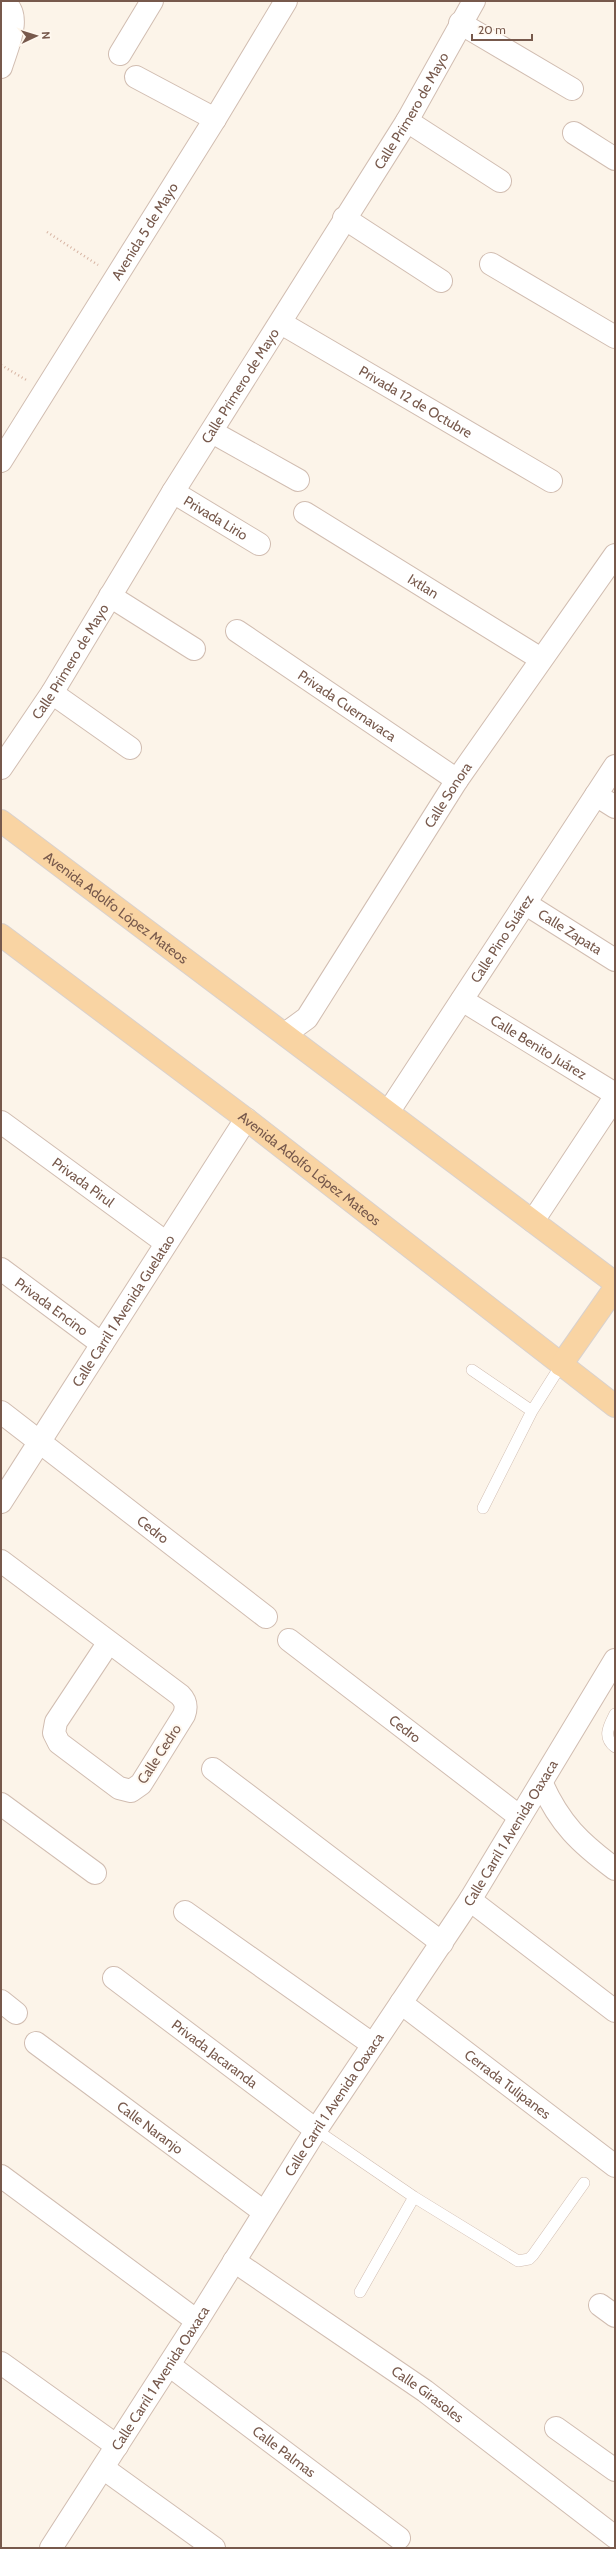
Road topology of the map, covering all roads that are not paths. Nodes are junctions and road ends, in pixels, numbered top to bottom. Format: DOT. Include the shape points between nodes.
graph roads {
  1 [pos="152,1"];
  2 [pos="286,1"];
  3 [pos="474,1"];
  4 [pos="1,2"];
  5 [pos="460,23"];
  6 [pos="120,54"];
  7 [pos="1,67"];
  8 [pos="136,77"];
  9 [pos="572,89"];
  10 [pos="215,119"];
  11 [pos="407,121"];
  12 [pos="574,133"];
  13 [pos="615,159"];
  14 [pos="500,181"];
  15 [pos="344,218"];
  16 [pos="491,264"];
  17 [pos="441,281"];
  18 [pos="281,323"];
  19 [pos="615,337"];
  20 [pos="212,432"];
  21 [pos="1,460"];
  22 [pos="298,480"];
  23 [pos="551,481"];
  24 [pos="173,492"];
  25 [pos="305,513"];
  26 [pos="259,544"];
  27 [pos="615,555"];
  28 [pos="607,583"];
  29 [pos="110,596"];
  30 [pos="237,631"];
  31 [pos="194,649"];
  32 [pos="541,659"];
  33 [pos="52,693"];
  34 [pos="130,748"];
  35 [pos="615,766"];
  36 [pos="1,768"];
  37 [pos="457,780"];
  38 [pos="596,795"];
  39 [pos="615,807"];
  40 [pos="1,821"];
  41 [pos="526,904"];
  42 [pos="1,935"];
  43 [pos="615,960"];
  44 [pos="462,1000"];
  45 [pos="285,1034"];
  46 [pos="615,1094"];
  47 [pos="615,1097"];
  48 [pos="389,1111"];
  49 [pos="246,1119"];
  50 [pos="1,1122"];
  51 [pos="533,1221"];
  52 [pos="165,1242"];
  53 [pos="1,1269"];
  54 [pos="615,1283"];
  55 [pos="615,1288"];
  56 [pos="102,1344"];
  57 [pos="561,1365"];
  58 [pos="472,1370"];
  59 [pos="615,1406"];
  60 [pos="532,1411"];
  61 [pos="1,1412"];
  62 [pos="41,1441"];
  63 [pos="1,1502"];
  64 [pos="483,1508"];
  65 [pos="1,1561"];
  66 [pos="266,1617"];
  67 [pos="289,1640"];
  68 [pos="109,1642"];
  69 [pos="615,1660"];
  70 [pos="615,1714"];
  71 [pos="615,1747"];
  72 [pos="213,1769"];
  73 [pos="542,1784"];
  74 [pos="1,1804"];
  75 [pos="520,1817"];
  76 [pos="615,1869"];
  77 [pos="95,1873"];
  78 [pos="470,1900"];
  79 [pos="185,1912"];
  80 [pos="442,1943"];
  81 [pos="114,1978"];
  82 [pos="401,2003"];
  83 [pos="615,2011"];
  84 [pos="36,2043"];
  85 [pos="372,2044"];
  86 [pos="316,2130"];
  87 [pos="615,2166"];
  88 [pos="1,2176"];
  89 [pos="584,2184"];
  90 [pos="414,2197"];
  91 [pos="264,2212"];
  92 [pos="234,2261"];
  93 [pos="360,2292"];
  94 [pos="197,2321"];
  95 [pos="1,2363"];
  96 [pos="169,2365"];
  97 [pos="556,2428"];
  98 [pos="116,2446"];
  99 [pos="103,2468"];
  100 [pos="615,2470"];
  101 [pos="615,2537"];
  102 [pos="399,2538"];
  103 [pos="51,2548"];
  104 [pos="214,2548"];
  1 -- 6 [label="street"];
  2 -- 10 [label="street, Avenida 5 de Mayo"];
  3 -- 5 [label="street, Calle Primero de Mayo"];
  4 -- 7 [label="street" via="9,7 13,16"];
  5 -- 9 [label="street"];
  5 -- 11 [label="street, Calle Primero de Mayo"];
  8 -- 10 [label="street"];
  10 -- 21 [label="street, Avenida 5 de Mayo"];
  11 -- 14 [label="street"];
  11 -- 15 [label="street, Calle Primero de Mayo"];
  12 -- 13 [label="street"];
  15 -- 17 [label="street"];
  15 -- 18 [label="street, Calle Primero de Mayo"];
  16 -- 19 [label="street"];
  18 -- 20 [label="street, Calle Primero de Mayo"];
  18 -- 23 [label="street, Privada 12 de Octubre"];
  20 -- 22 [label="street"];
  20 -- 24 [label="street, Calle Primero de Mayo"];
  24 -- 26 [label="street, Privada Lirio"];
  24 -- 29 [label="street, Calle Primero de Mayo"];
  25 -- 32 [label="street, Ixtlan"];
  27 -- 28 [label="street, Calle Sonora"];
  28 -- 32 [label="street, Calle Sonora"];
  29 -- 31 [label="street"];
  29 -- 33 [label="street, Calle Primero de Mayo"];
  30 -- 37 [label="street, Privada Cuernavaca"];
  32 -- 37 [label="street, Calle Sonora"];
  33 -- 34 [label="street"];
  33 -- 36 [label="street, Calle Primero de Mayo"];
  35 -- 38 [label="street, Calle Pino Suárez"];
  37 -- 45 [label="street, Calle Sonora" via="307,1018"];
  38 -- 39 [label="street"];
  38 -- 41 [label="street, Calle Pino Suárez"];
  40 -- 45 [label="main road, Avenida Adolfo López Mateos"];
  41 -- 43 [label="street, Calle Zapata"];
  41 -- 44 [label="street, Calle Pino Suárez"];
  42 -- 49 [label="main road, Avenida Adolfo López Mateos"];
  44 -- 46 [label="street, Calle Benito Juárez"];
  44 -- 48 [label="street, Calle Pino Suárez"];
  45 -- 48 [label="main road, Avenida Adolfo López Mateos"];
  47 -- 51 [label="street"];
  48 -- 51 [label="main road, Avenida Adolfo López Mateos"];
  49 -- 52 [label="street, Calle Carril 1 Avenida Guelatao"];
  49 -- 57 [label="main road, Avenida Adolfo López Mateos"];
  50 -- 52 [label="street, Privada Pirul"];
  51 -- 54 [label="main road, Avenida Adolfo López Mateos"];
  52 -- 56 [label="street, Calle Carril 1 Avenida Guelatao"];
  53 -- 56 [label="street, Privada Encino"];
  55 -- 57 [label="main road"];
  56 -- 62 [label="street, Calle Carril 1 Avenida Guelatao"];
  57 -- 59 [label="main road, Avenida Adolfo López Mateos"];
  57 -- 60 [label="lane"];
  58 -- 60 [label="lane"];
  60 -- 64 [label="lane"];
  61 -- 62 [label="street, Cedro"];
  62 -- 63 [label="street, Calle Carril 1 Avenida Guelatao"];
  62 -- 66 [label="street, Cedro"];
  65 -- 68 [label="street, Calle Cedro"];
  67 -- 75 [label="street, Cedro"];
  68 -- 68 [label="street, Calle Cedro" via="56,1722 54,1733 59,1743 119,1788 131,1791 141,1784 184,1715 186,1704 180,1695"];
  69 -- 73 [label="street, Calle Carril 1 Avenida Oaxaca"];
  70 -- 71 [label="lane" via="607,1732 610,1743"];
  72 -- 80 [label="street"];
  73 -- 75 [label="street, Calle Carril 1 Avenida Oaxaca"];
  73 -- 76 [label="street" via="564,1824 588,1849"];
  74 -- 77 [label="street"];
  75 -- 78 [label="street, Calle Carril 1 Avenida Oaxaca"];
  78 -- 80 [label="street, Calle Carril 1 Avenida Oaxaca"];
  78 -- 83 [label="street"];
  79 -- 85 [label="street"];
  80 -- 82 [label="street, Calle Carril 1 Avenida Oaxaca"];
  81 -- 86 [label="street, Privada Jacaranda"];
  82 -- 85 [label="street, Calle Carril 1 Avenida Oaxaca"];
  82 -- 87 [label="street, Cerrada Tulipanes"];
  84 -- 91 [label="street, Calle Naranjo"];
  85 -- 86 [label="street, Calle Carril 1 Avenida Oaxaca"];
  86 -- 90 [label="lane"];
  86 -- 91 [label="street, Calle Carril 1 Avenida Oaxaca"];
  88 -- 94 [label="street"];
  89 -- 90 [label="lane" via="533,2255 524,2261 513,2259"];
  90 -- 93 [label="lane"];
  91 -- 92 [label="street, Calle Carril 1 Avenida Oaxaca"];
  92 -- 94 [label="street, Calle Carril 1 Avenida Oaxaca"];
  92 -- 101 [label="street, Calle Girasoles" via="425,2392"];
  94 -- 96 [label="street, Calle Carril 1 Avenida Oaxaca"];
  95 -- 98 [label="street"];
  96 -- 98 [label="street, Calle Carril 1 Avenida Oaxaca"];
  96 -- 102 [label="street, Calle Palmas"];
  97 -- 100 [label="street"];
  98 -- 99 [label="street, Calle Carril 1 Avenida Oaxaca"];
  99 -- 103 [label="street, Calle Carril 1 Avenida Oaxaca"];
  99 -- 104 [label="street"];
}
